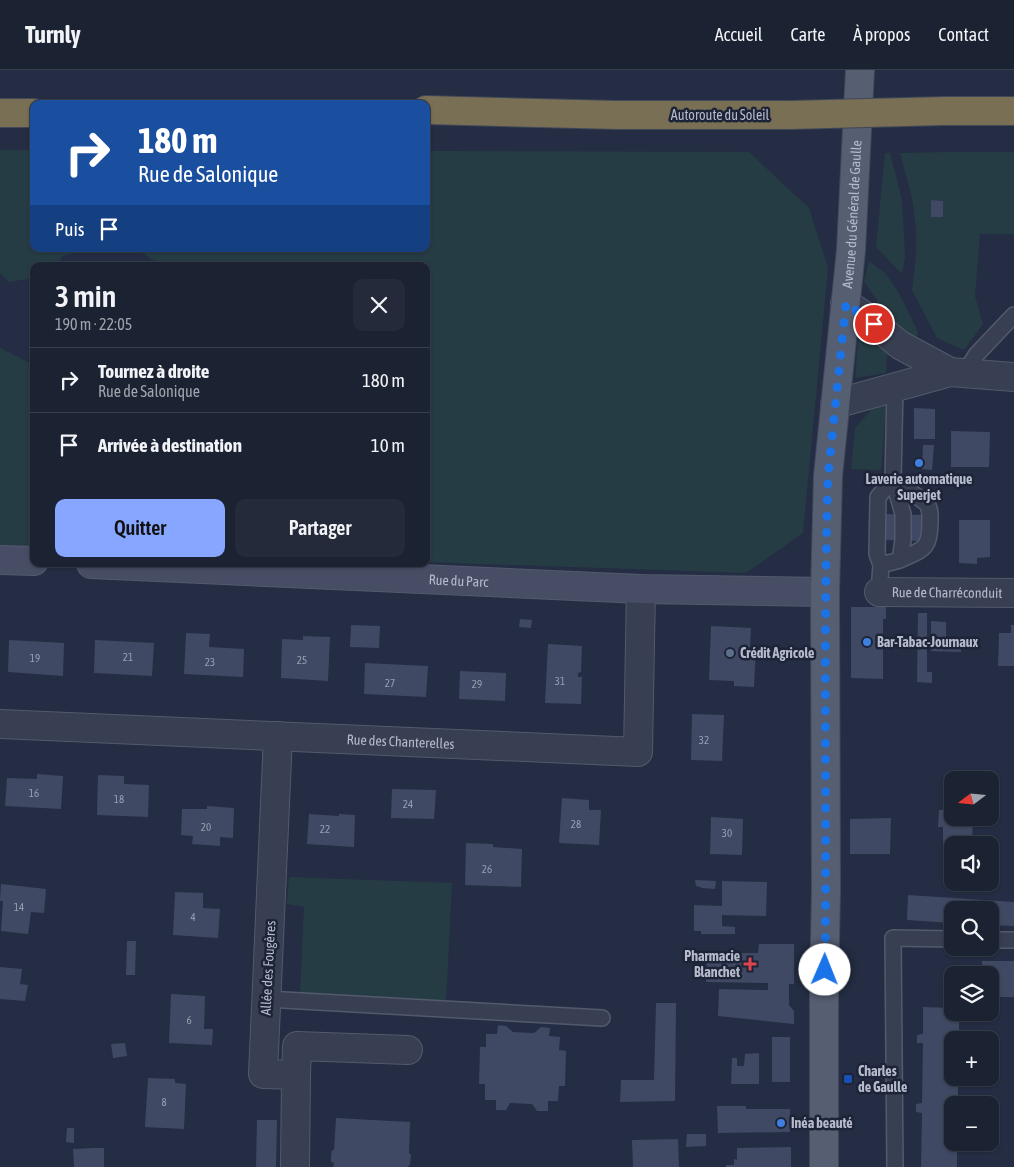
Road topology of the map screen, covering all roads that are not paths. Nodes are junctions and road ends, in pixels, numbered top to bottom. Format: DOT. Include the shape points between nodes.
graph roads {
  1 [pos="860,70"];
  2 [pos="430,110"];
  3 [pos="1014,111"];
  4 [pos="0,113"];
  5 [pos="30,113"];
  6 [pos="846,303"];
  7 [pos="1014,315"];
  8 [pos="900,345"];
  9 [pos="950,372"];
  10 [pos="1014,377"];
  11 [pos="895,387"];
  12 [pos="835,404"];
  13 [pos="893,479"];
  14 [pos="0,560"];
  15 [pos="900,560"];
  16 [pos="30,561"];
  17 [pos="881,565"];
  18 [pos="160,567"];
  19 [pos="641,588"];
  20 [pos="825,592"];
  21 [pos="879,592"];
  22 [pos="1014,593"];
  23 [pos="0,724"];
  24 [pos="278,736"];
  25 [pos="944,939"];
  26 [pos="999,940"];
  27 [pos="1014,940"];
  28 [pos="266,999"];
  29 [pos="602,1018"];
  30 [pos="408,1050"];
  31 [pos="296,1075"];
  32 [pos="295,1167"];
  33 [pos="824,1167"];
  34 [pos="895,1167"];
  1 -- 6 [label="main road, Avenue du Général de Gaulle"];
  2 -- 3 [label="highway, Autoroute du Soleil, bridge" via="616,116"];
  4 -- 5 [label="highway"];
  6 -- 8 [label="street"];
  6 -- 12 [label="main road, Avenue du Général de Gaulle"];
  7 -- 9 [label="lane" via="970,365"];
  8 -- 9 [label="street"];
  8 -- 11 [label="street"];
  9 -- 10 [label="street"];
  9 -- 11 [label="street"];
  11 -- 12 [label="street"];
  11 -- 13 [label="lane"];
  12 -- 20 [label="main road, Avenue du Général de Gaulle" via="828,476"];
  13 -- 15 [label="lane" via="903,514 904,540"];
  13 -- 15 [label="lane" via="930,508 927,544"];
  13 -- 17 [label="lane" via="878,497 877,554"];
  14 -- 16 [label="street"];
  15 -- 17 [label="lane"];
  17 -- 21 [label="lane"];
  18 -- 19 [label="street, Rue du Parc"];
  19 -- 20 [label="street, Rue du Parc"];
  19 -- 24 [label="street, Rue des Chanterelles" via="638,752"];
  20 -- 33 [label="main road, Avenue du Général de Gaulle"];
  21 -- 22 [label="street, Rue de Charréconduit"];
  23 -- 24 [label="street, Rue des Chanterelles"];
  24 -- 28 [label="street, Allée des Fougères"];
  25 -- 34 [label="lane" via="893,938"];
  26 -- 27 [label="lane"];
  28 -- 29 [label="lane"];
  28 -- 31 [label="street, Allée des Fougères" via="263,1074"];
  30 -- 31 [label="street" via="298,1046"];
  31 -- 32 [label="street"];
}
